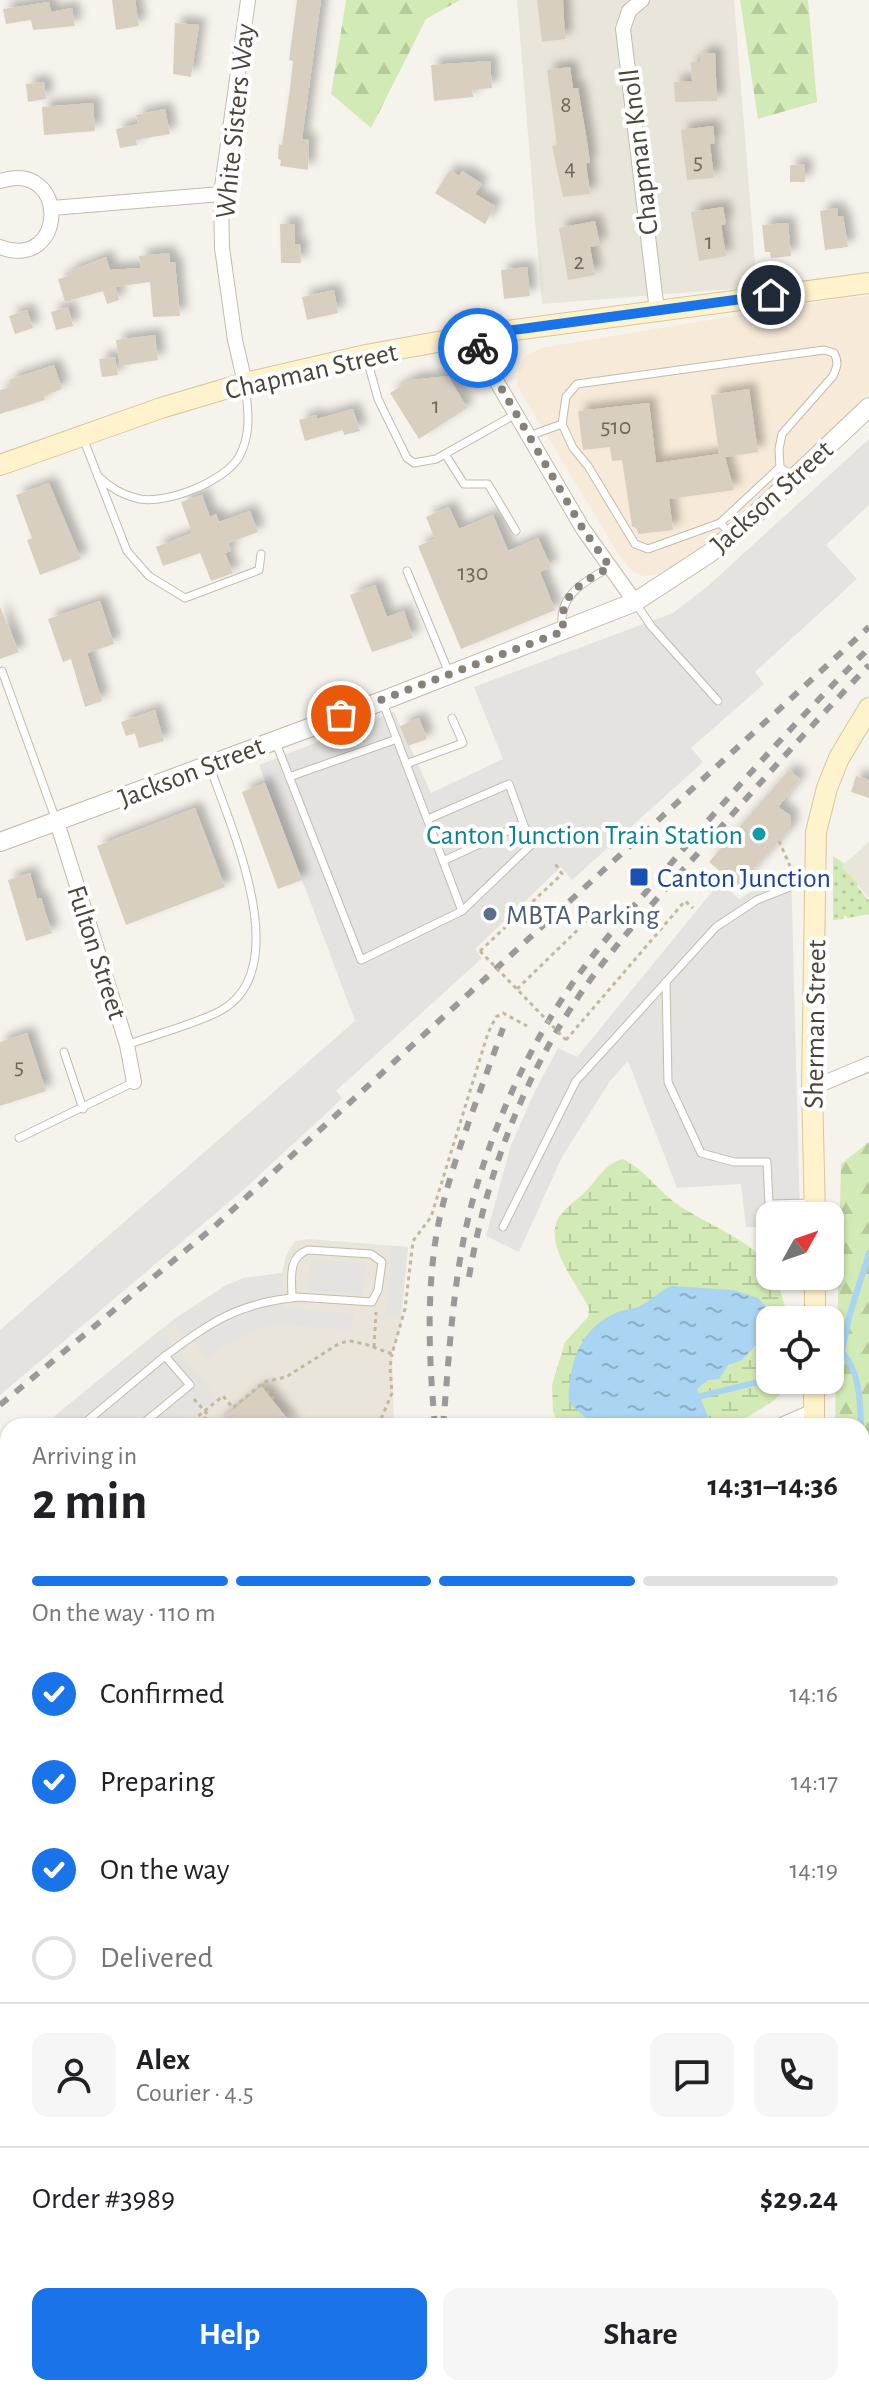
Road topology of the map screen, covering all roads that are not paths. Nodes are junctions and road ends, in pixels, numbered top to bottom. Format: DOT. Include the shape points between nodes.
graph roads {
  1 [pos="248,0"];
  2 [pos="642,0"];
  3 [pos="0,181"];
  4 [pos="221,194"];
  5 [pos="52,208"];
  6 [pos="0,247"];
  7 [pos="869,283"];
  8 [pos="657,311"];
  9 [pos="470,336"];
  10 [pos="366,355"];
  11 [pos="245,383"];
  12 [pos="869,407"];
  13 [pos="516,414"];
  14 [pos="562,424"];
  15 [pos="82,435"];
  16 [pos="529,436"];
  17 [pos="445,454"];
  18 [pos="0,465"];
  19 [pos="787,472"];
  20 [pos="96,474"];
  21 [pos="726,529"];
  22 [pos="516,531"];
  23 [pos="261,554"];
  24 [pos="610,567"];
  25 [pos="407,571"];
  26 [pos="635,602"];
  27 [pos="564,631"];
  28 [pos="2,671"];
  29 [pos="449,675"];
  30 [pos="382,701"];
  31 [pos="718,701"];
  32 [pos="869,708"];
  33 [pos="452,718"];
  34 [pos="397,739"];
  35 [pos="275,740"];
  36 [pos="406,764"];
  37 [pos="209,765"];
  38 [pos="289,777"];
  39 [pos="428,819"];
  40 [pos="57,822"];
  41 [pos="523,824"];
  42 [pos="0,842"];
  43 [pos="443,861"];
  44 [pos="815,877"];
  45 [pos="462,911"];
  46 [pos="666,982"];
  47 [pos="127,1045"];
  48 [pos="64,1052"];
  49 [pos="869,1064"];
  50 [pos="134,1082"];
  51 [pos="812,1088"];
  52 [pos="83,1109"];
  53 [pos="19,1138"];
  54 [pos="769,1202"];
  55 [pos="815,1202"];
  56 [pos="503,1227"];
  57 [pos="292,1298"];
  58 [pos="165,1356"];
  59 [pos="814,1394"];
  60 [pos="91,1418"];
  61 [pos="150,1418"];
  62 [pos="814,1418"];
  1 -- 4 [label="street, White Sisters Way"];
  2 -- 8 [label="street, Chapman Knoll" via="629,11 623,29"];
  3 -- 5 [label="street" via="35,183"];
  4 -- 5 [label="street"];
  4 -- 11 [label="street, White Sisters Way" via="222,248"];
  5 -- 6 [label="street" via="42,240 21,251"];
  7 -- 8 [label="main road, Chapman Street"];
  8 -- 9 [label="main road, Chapman Street"];
  9 -- 10 [label="main road, Chapman Street"];
  9 -- 13 [label="street"];
  10 -- 11 [label="main road, Chapman Street"];
  10 -- 17 [label="lane" via="378,399 407,458 414,463"];
  11 -- 15 [label="main road, Chapman Street"];
  11 -- 20 [label="lane" via="250,425 238,459 211,483 144,500 116,492"];
  12 -- 19 [label="street, Jackson Street"];
  13 -- 16 [label="street"];
  13 -- 17 [label="lane"];
  14 -- 16 [label="lane"];
  14 -- 19 [label="lane" via="566,397 577,384 812,351 834,353 838,360 833,376 782,434 779,449"];
  14 -- 21 [label="lane" via="635,544 648,549"];
  15 -- 18 [label="main road, Chapman Street"];
  15 -- 20 [label="lane"];
  16 -- 24 [label="street"];
  17 -- 22 [label="lane" via="464,484 488,484"];
  19 -- 21 [label="street, Jackson Street"];
  20 -- 23 [label="lane" via="127,551 149,576 185,598 259,570"];
  21 -- 26 [label="street, Jackson Street" via="710,553"];
  24 -- 26 [label="street"];
  24 -- 27 [label="lane" via="572,591 561,617"];
  25 -- 29 [label="lane"];
  26 -- 27 [label="street, Jackson Street"];
  26 -- 31 [label="lane"];
  27 -- 29 [label="street, Jackson Street"];
  28 -- 40 [label="lane"];
  29 -- 30 [label="street, Jackson Street"];
  30 -- 34 [label="lane"];
  30 -- 35 [label="street, Jackson Street"];
  32 -- 44 [label="main road, Sherman Street" via="824,796"];
  33 -- 36 [label="lane" via="463,743"];
  34 -- 36 [label="lane"];
  34 -- 38 [label="lane"];
  35 -- 37 [label="street, Jackson Street"];
  35 -- 38 [label="lane"];
  36 -- 39 [label="lane"];
  37 -- 40 [label="street, Jackson Street"];
  37 -- 47 [label="lane" via="250,880 256,957 243,991 221,1010"];
  38 -- 45 [label="lane" via="361,960"];
  39 -- 41 [label="lane" via="509,784"];
  39 -- 43 [label="lane"];
  40 -- 42 [label="street, Jackson Street"];
  40 -- 47 [label="street, Fulton Street"];
  41 -- 43 [label="lane"];
  41 -- 45 [label="lane" via="531,845"];
  43 -- 45 [label="lane"];
  44 -- 46 [label="lane" via="757,900 716,927"];
  44 -- 51 [label="main road, Sherman Street"];
  46 -- 54 [label="lane" via="668,1082 701,1153 734,1162 767,1162"];
  46 -- 56 [label="lane" via="576,1081"];
  47 -- 50 [label="street, Fulton Street"];
  48 -- 52 [label="lane"];
  49 -- 51 [label="street"];
  50 -- 52 [label="lane"];
  51 -- 55 [label="main road, Sherman Street"];
  52 -- 53 [label="lane"];
  57 -- 57 [label="lane" via="372,1302 382,1262 378,1257 301,1252 293,1262"];
  57 -- 58 [label="lane" via="237,1310"];
  58 -- 60 [label="lane"];
  58 -- 61 [label="lane" via="190,1385"];
  59 -- 62 [label="main road"];
}
